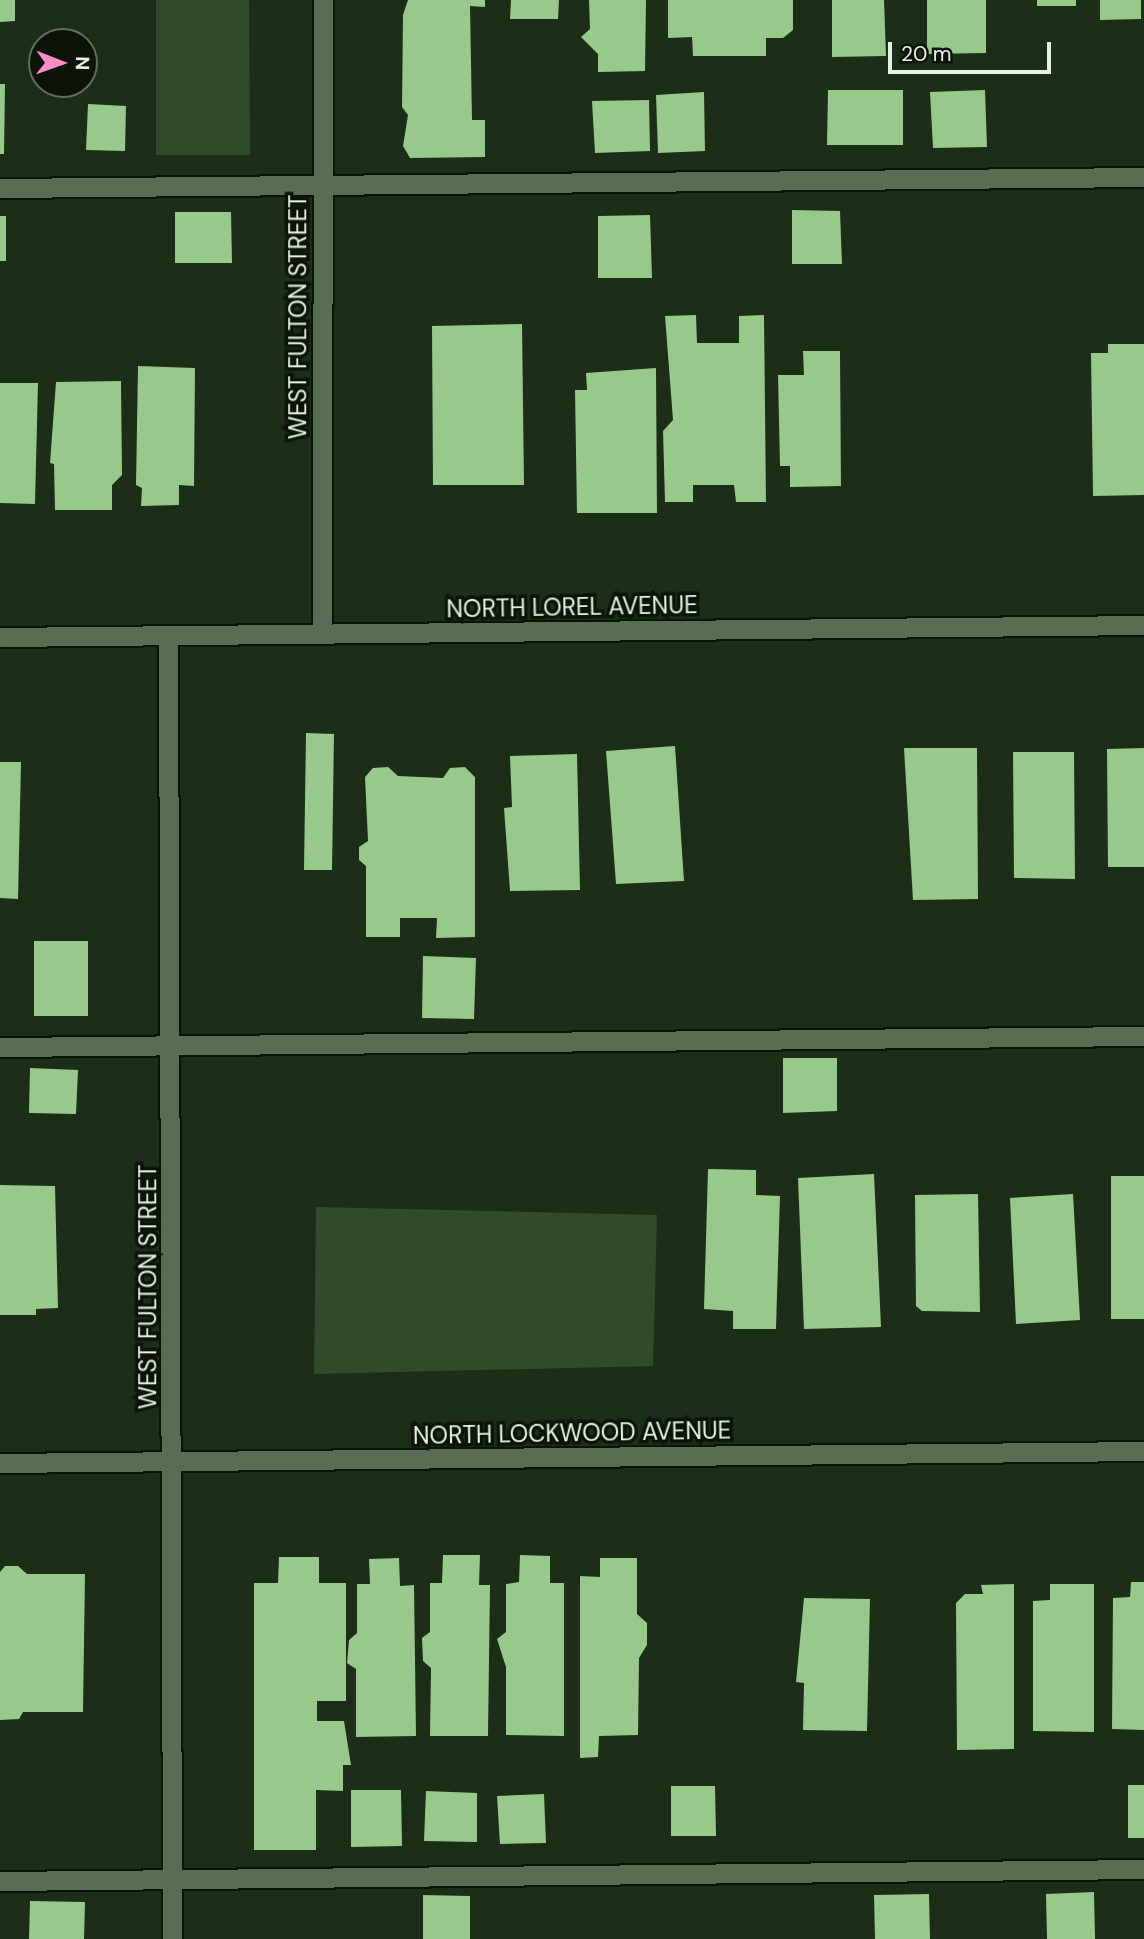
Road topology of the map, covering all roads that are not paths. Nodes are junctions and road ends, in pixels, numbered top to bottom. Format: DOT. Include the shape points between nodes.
graph roads {
  1 [pos="323,0"];
  2 [pos="1144,177"];
  3 [pos="323,185"];
  4 [pos="0,188"];
  5 [pos="1144,625"];
  6 [pos="322,634"];
  7 [pos="168,635"];
  8 [pos="0,637"];
  9 [pos="1144,1035"];
  10 [pos="171,1044"];
  11 [pos="0,1046"];
  12 [pos="1144,1451"];
  13 [pos="173,1461"];
  14 [pos="0,1463"];
  15 [pos="1144,1869"];
  16 [pos="173,1880"];
  17 [pos="0,1881"];
  18 [pos="172,1939"];
  1 -- 3 [label="street, WEST FULTON STREET"];
  2 -- 3 [label="street"];
  3 -- 4 [label="street"];
  3 -- 6 [label="street, WEST FULTON STREET"];
  5 -- 6 [label="street, NORTH LOREL AVENUE"];
  6 -- 7 [label="street, NORTH LOREL AVENUE"];
  7 -- 8 [label="street, NORTH LOREL AVENUE"];
  7 -- 10 [label="street, WEST FULTON STREET"];
  9 -- 10 [label="street"];
  10 -- 11 [label="street"];
  10 -- 13 [label="street, WEST FULTON STREET"];
  12 -- 13 [label="street, NORTH LOCKWOOD AVENUE"];
  13 -- 14 [label="street, NORTH LOCKWOOD AVENUE"];
  13 -- 16 [label="street, WEST FULTON STREET"];
  15 -- 16 [label="street"];
  16 -- 17 [label="street"];
  16 -- 18 [label="street, WEST FULTON STREET"];
}
